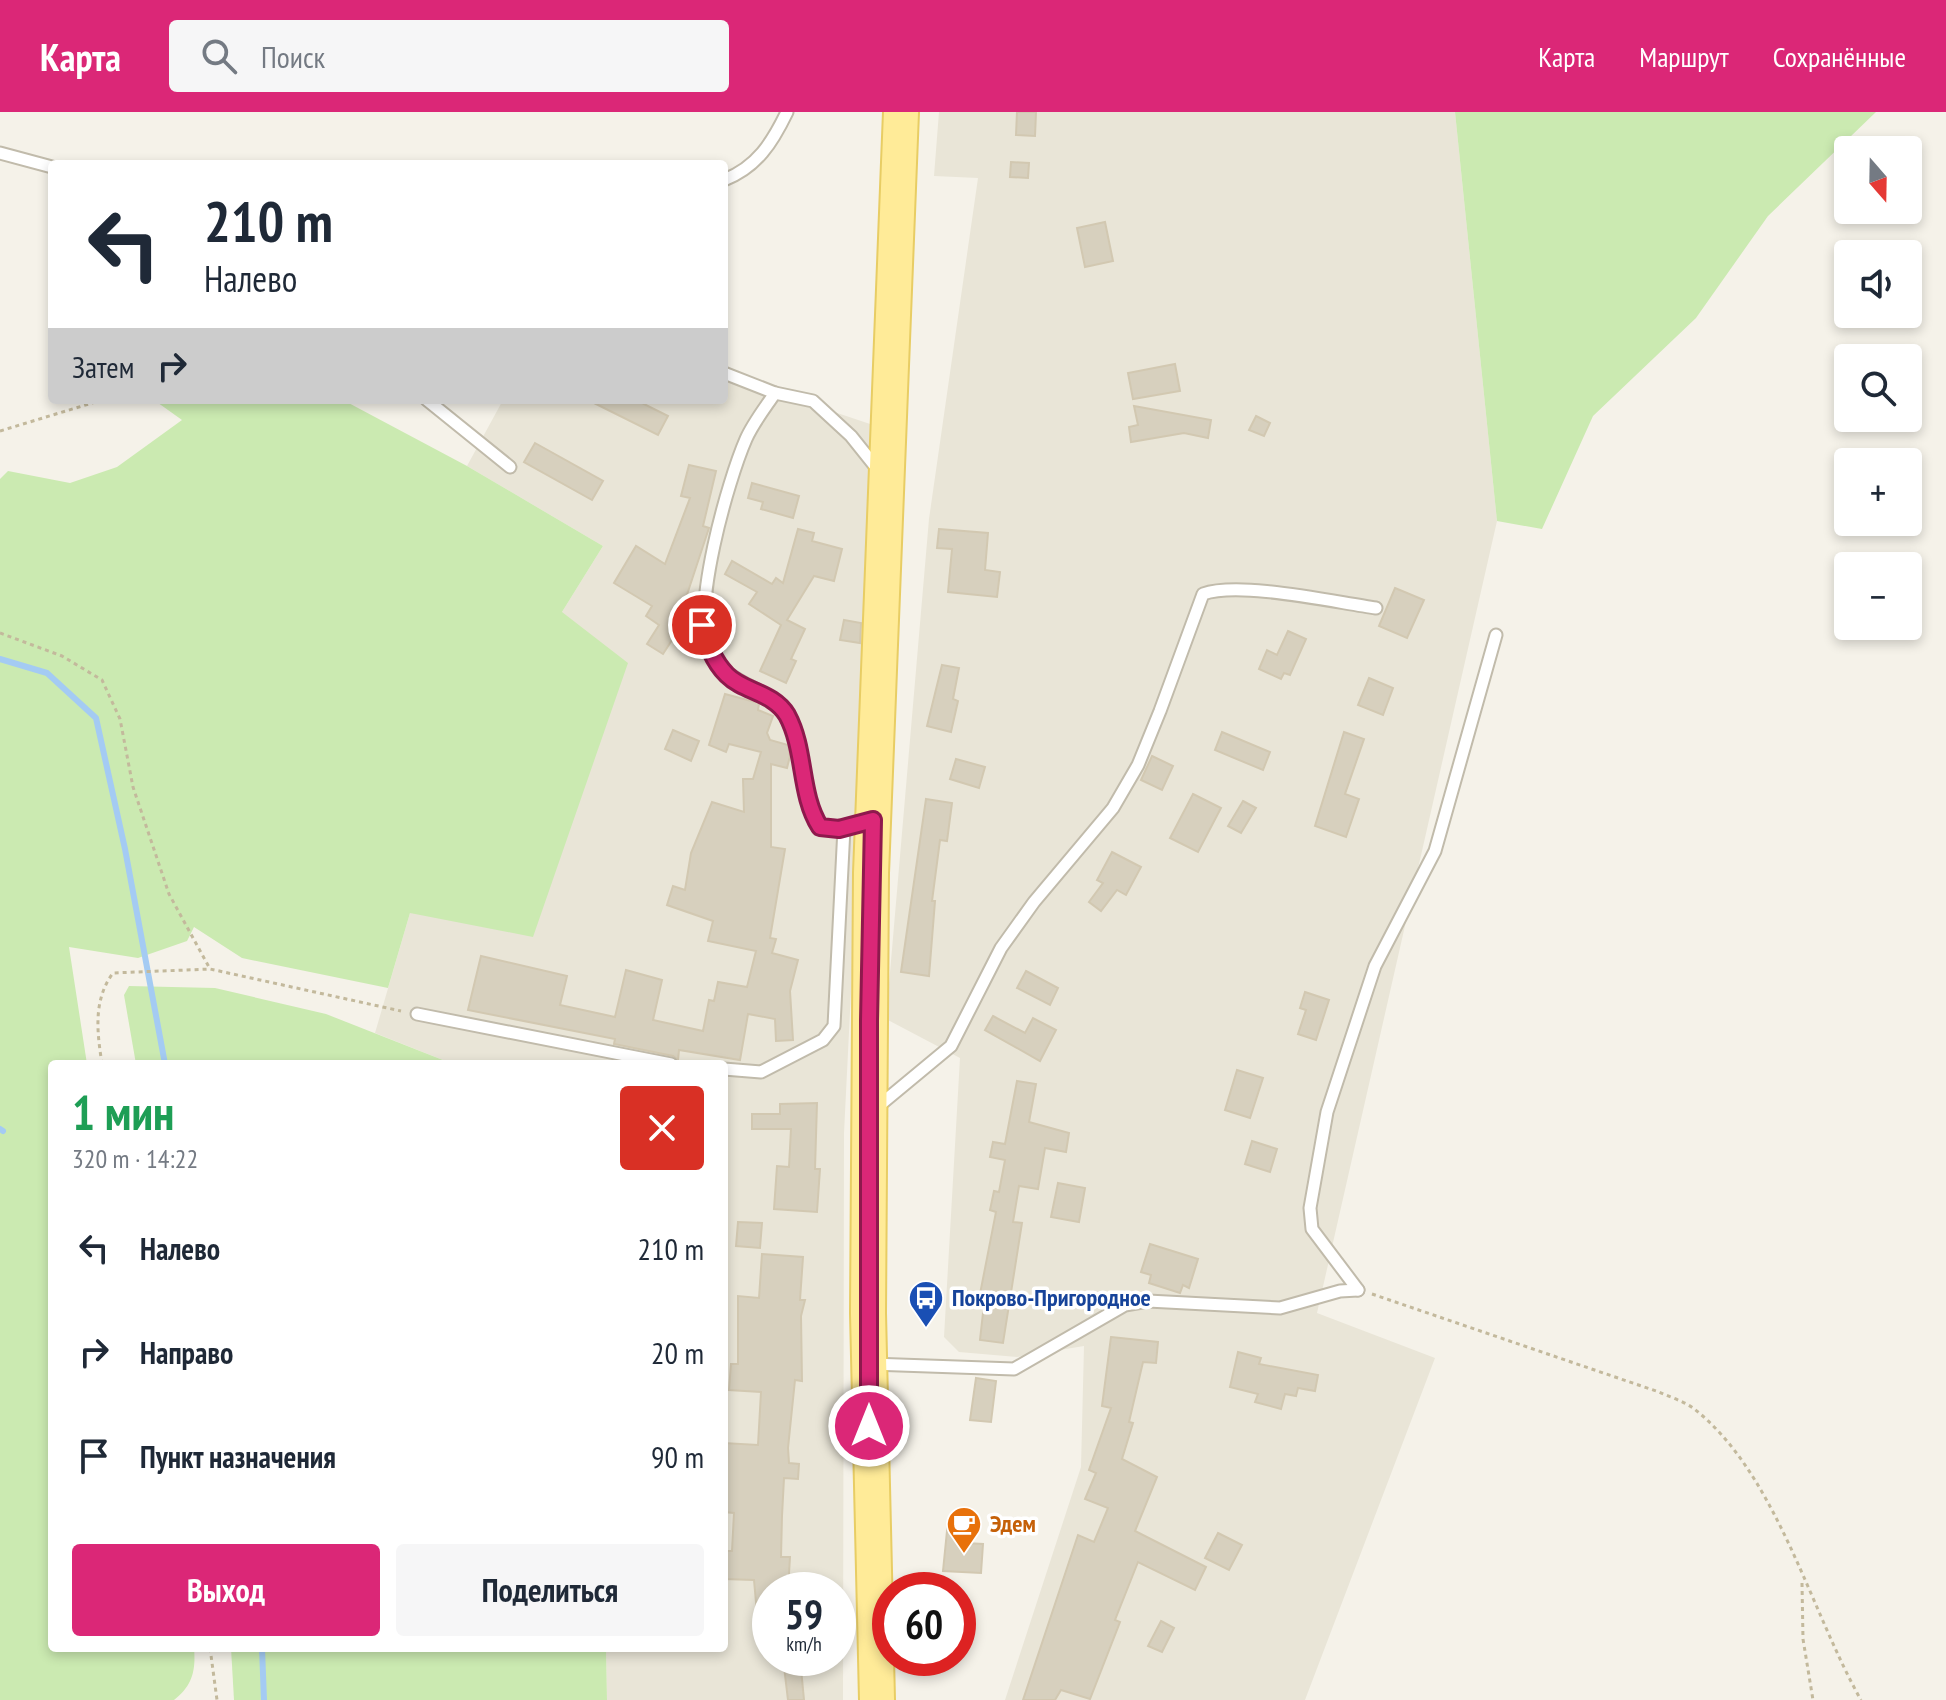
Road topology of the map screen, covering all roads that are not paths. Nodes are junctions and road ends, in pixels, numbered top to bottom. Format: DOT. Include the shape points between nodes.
graph roads {
  1 [pos="787,112"];
  2 [pos="901,112"];
  3 [pos="0,153"];
  4 [pos="48,166"];
  5 [pos="728,179"];
  6 [pos="728,375"];
  7 [pos="775,393"];
  8 [pos="432,404"];
  9 [pos="510,467"];
  10 [pos="887,481"];
  11 [pos="1376,608"];
  12 [pos="1496,635"];
  13 [pos="859,824"];
  14 [pos="417,1014"];
  15 [pos="651,1060"];
  16 [pos="728,1069"];
  17 [pos="868,1115"];
  18 [pos="868,1363"];
  19 [pos="877,1700"];
  1 -- 5 [label="lane" via="773,141 746,172"];
  2 -- 10 [label="main road"];
  3 -- 4 [label="lane"];
  6 -- 7 [label="lane"];
  7 -- 10 [label="lane" via="813,401 851,436"];
  7 -- 13 [label="lane" via="746,439 717,534 702,625 709,651 728,676 774,700 786,713 799,743 811,813 820,827"];
  8 -- 9 [label="lane"];
  10 -- 13 [label="main road"];
  11 -- 17 [label="lane" via="1253,591 1203,594 1155,725 1113,808 1001,948 951,1046"];
  12 -- 18 [label="lane" via="1435,851 1375,966 1327,1112 1310,1208 1312,1229 1358,1290 1280,1308 1148,1301 1125,1305 1014,1369"];
  13 -- 16 [label="lane" via="834,1026 823,1040 761,1072"];
  13 -- 17 [label="main road"];
  14 -- 15 [label="lane"];
  17 -- 18 [label="main road"];
  18 -- 19 [label="main road"];
}
